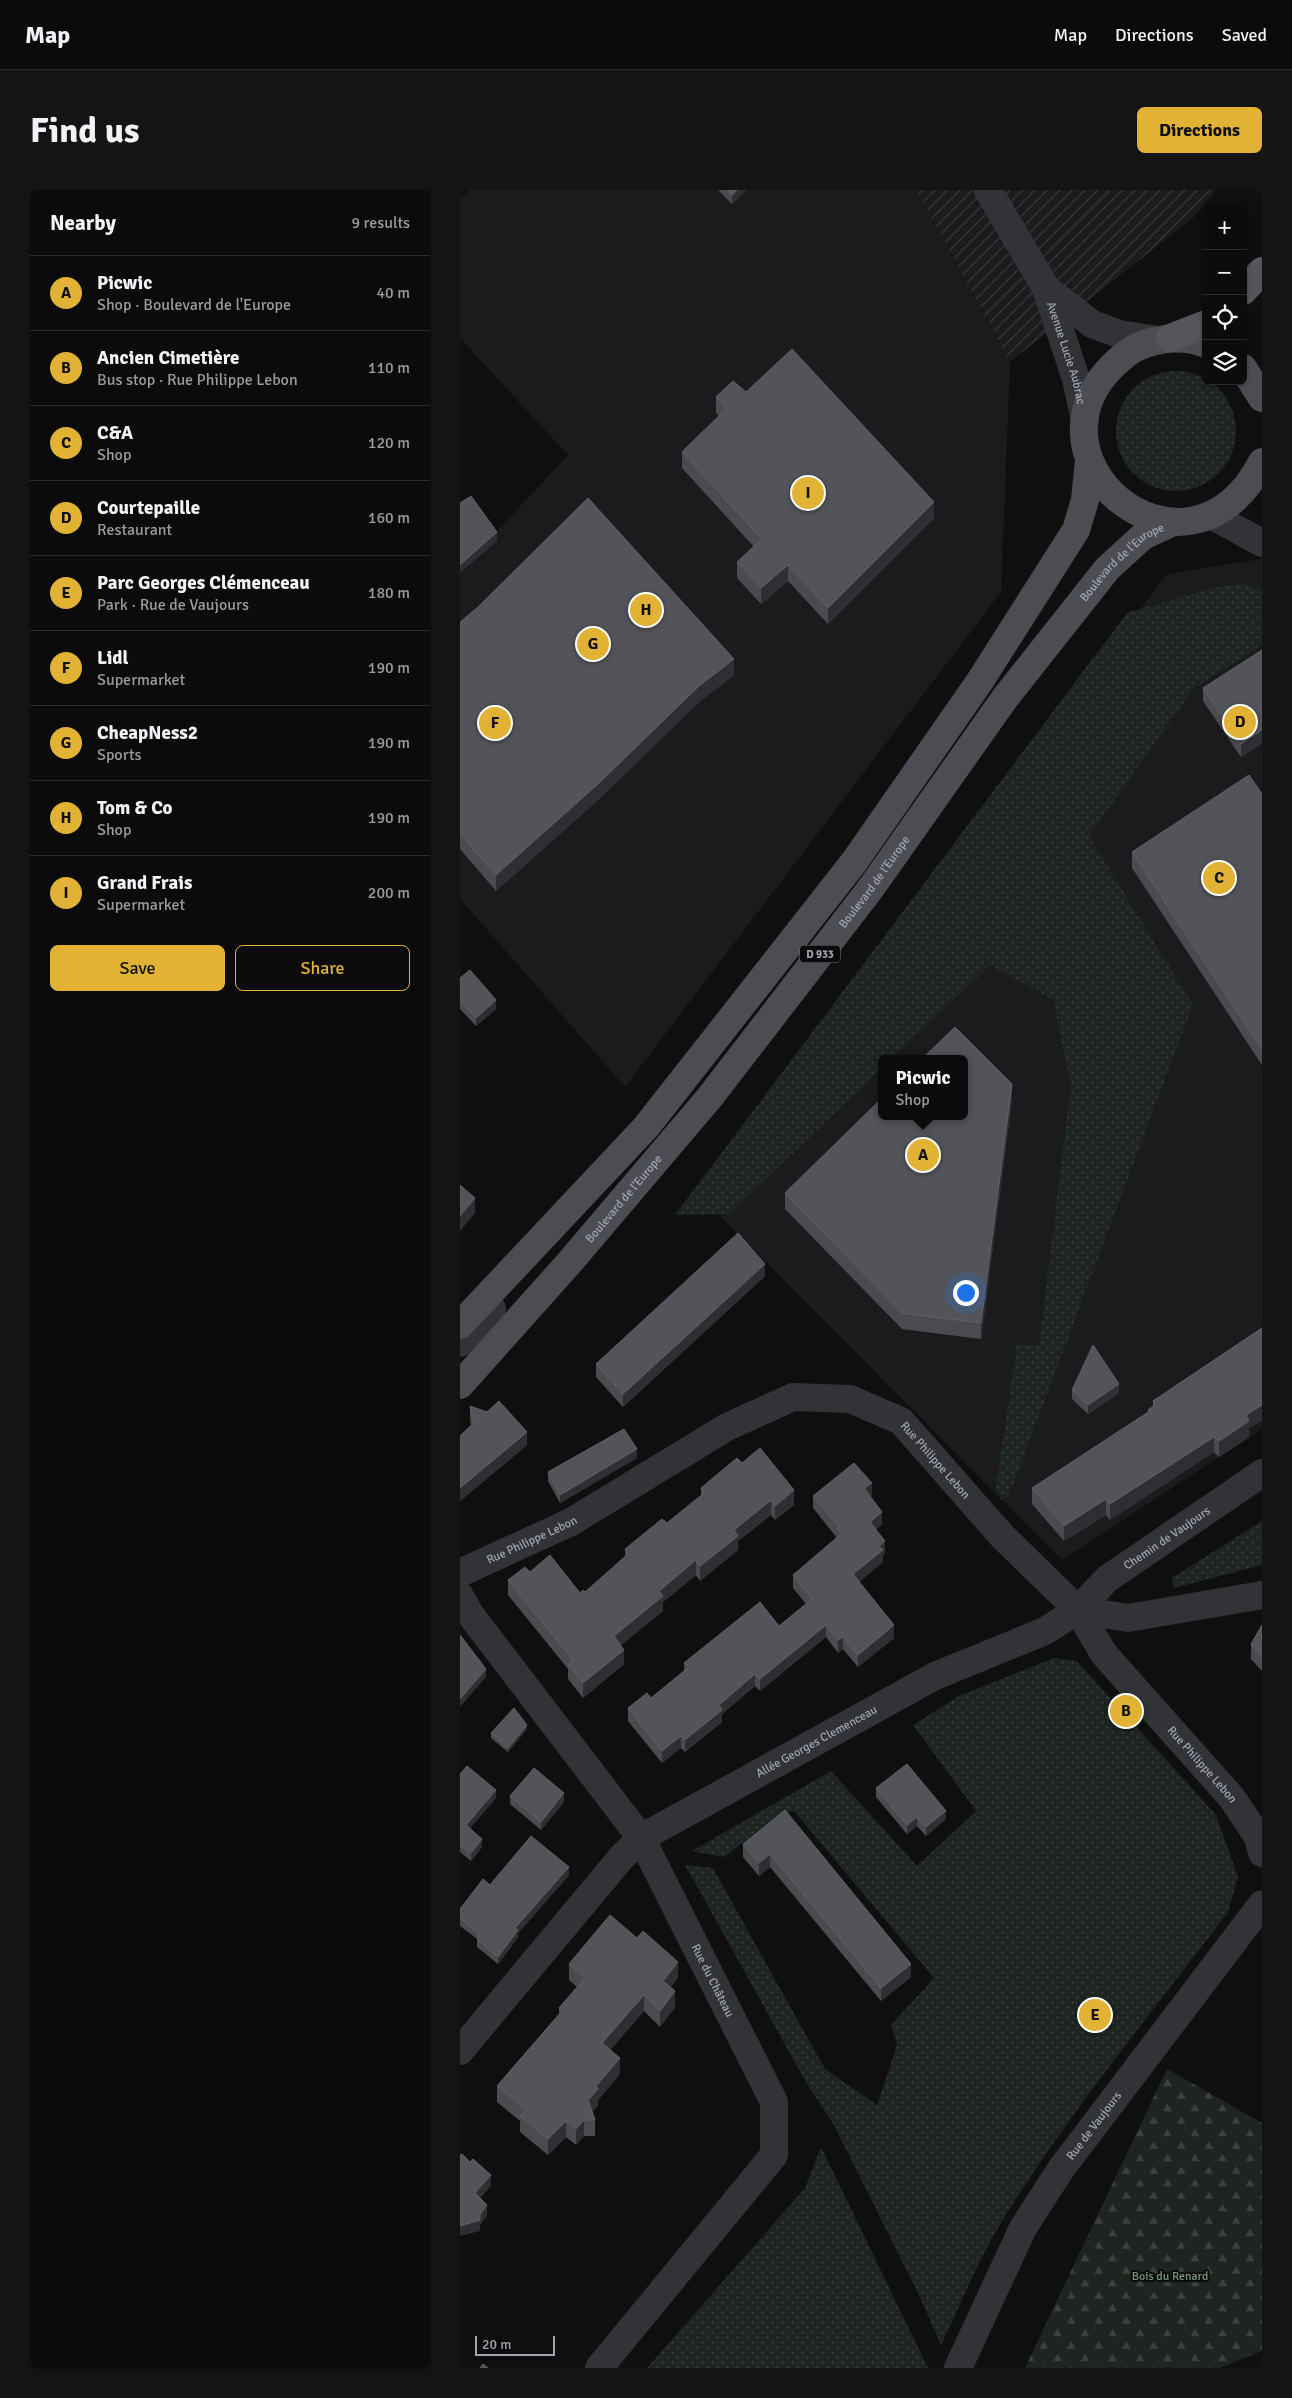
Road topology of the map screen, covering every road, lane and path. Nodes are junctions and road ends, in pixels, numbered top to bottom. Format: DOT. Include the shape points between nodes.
graph roads {
  1 [pos="988,190"];
  2 [pos="1262,271"];
  3 [pos="1247,287"];
  4 [pos="1046,288"];
  5 [pos="1202,325"];
  6 [pos="1164,339"];
  7 [pos="1202,342"];
  8 [pos="1247,374"];
  9 [pos="1262,397"];
  10 [pos="1084,420"];
  11 [pos="1090,461"];
  12 [pos="1262,462"];
  13 [pos="1211,515"];
  14 [pos="1173,522"];
  15 [pos="1262,542"];
  16 [pos="586,1193"];
  17 [pos="460,1326"];
  18 [pos="460,1343"];
  19 [pos="460,1385"];
  20 [pos="1262,1473"];
  21 [pos="460,1573"];
  22 [pos="1262,1595"];
  23 [pos="460,1596"];
  24 [pos="1078,1610"];
  25 [pos="641,1838"];
  26 [pos="1262,1853"];
  27 [pos="1262,1904"];
  28 [pos="460,2051"];
  29 [pos="599,2368"];
  30 [pos="958,2368"];
  1 -- 4 [label="street, Avenue Lucie Aubrac"];
  2 -- 3 [label="highway"];
  4 -- 6 [label="street, Avenue Lucie Aubrac" via="1092,324 1119,334"];
  4 -- 10 [label="street, Avenue Lucie Aubrac" via="1076,378"];
  5 -- 6 [label="highway"];
  6 -- 7 [label="main road"];
  6 -- 10 [label="main road" via="1131,350 1108,367 1092,392"];
  8 -- 9 [label="main road"];
  10 -- 11 [label="main road" via="1084,441"];
  11 -- 14 [label="main road" via="1103,485 1122,504 1146,517"];
  11 -- 16 [label="main road, D 933" via="1085,500 1076,530 980,681 854,862 646,1127"];
  12 -- 13 [label="main road" via="1251,483 1233,502"];
  13 -- 14 [label="main road"];
  13 -- 15 [label="street"];
  14 -- 19 [label="main road, Boulevard de l'Europe / D 933" via="1143,536 1107,569 1004,698 871,888 710,1097"];
  16 -- 17 [label="main road, D 933"];
  16 -- 18 [label="street"];
  20 -- 24 [label="street, Chemin de Vaujours" via="1107,1579"];
  21 -- 24 [label="street, Rue Philippe Lebon" via="571,1522 727,1427 793,1397 850,1399 901,1421 1003,1537"];
  22 -- 24 [label="street" via="1128,1618"];
  23 -- 25 [label="street, Rue du Château"];
  24 -- 25 [label="street, Allée Georges Clemenceau" via="1045,1631 935,1676"];
  24 -- 26 [label="street, Rue Philippe Lebon" via="1104,1654 1232,1798 1258,1837"];
  25 -- 28 [label="street, Allée Georges Clemenceau"];
  25 -- 29 [label="street, Rue du Château" via="774,2102 774,2155"];
  27 -- 30 [label="street, Rue de Vaujours" via="1061,2168 1024,2228"];
}
